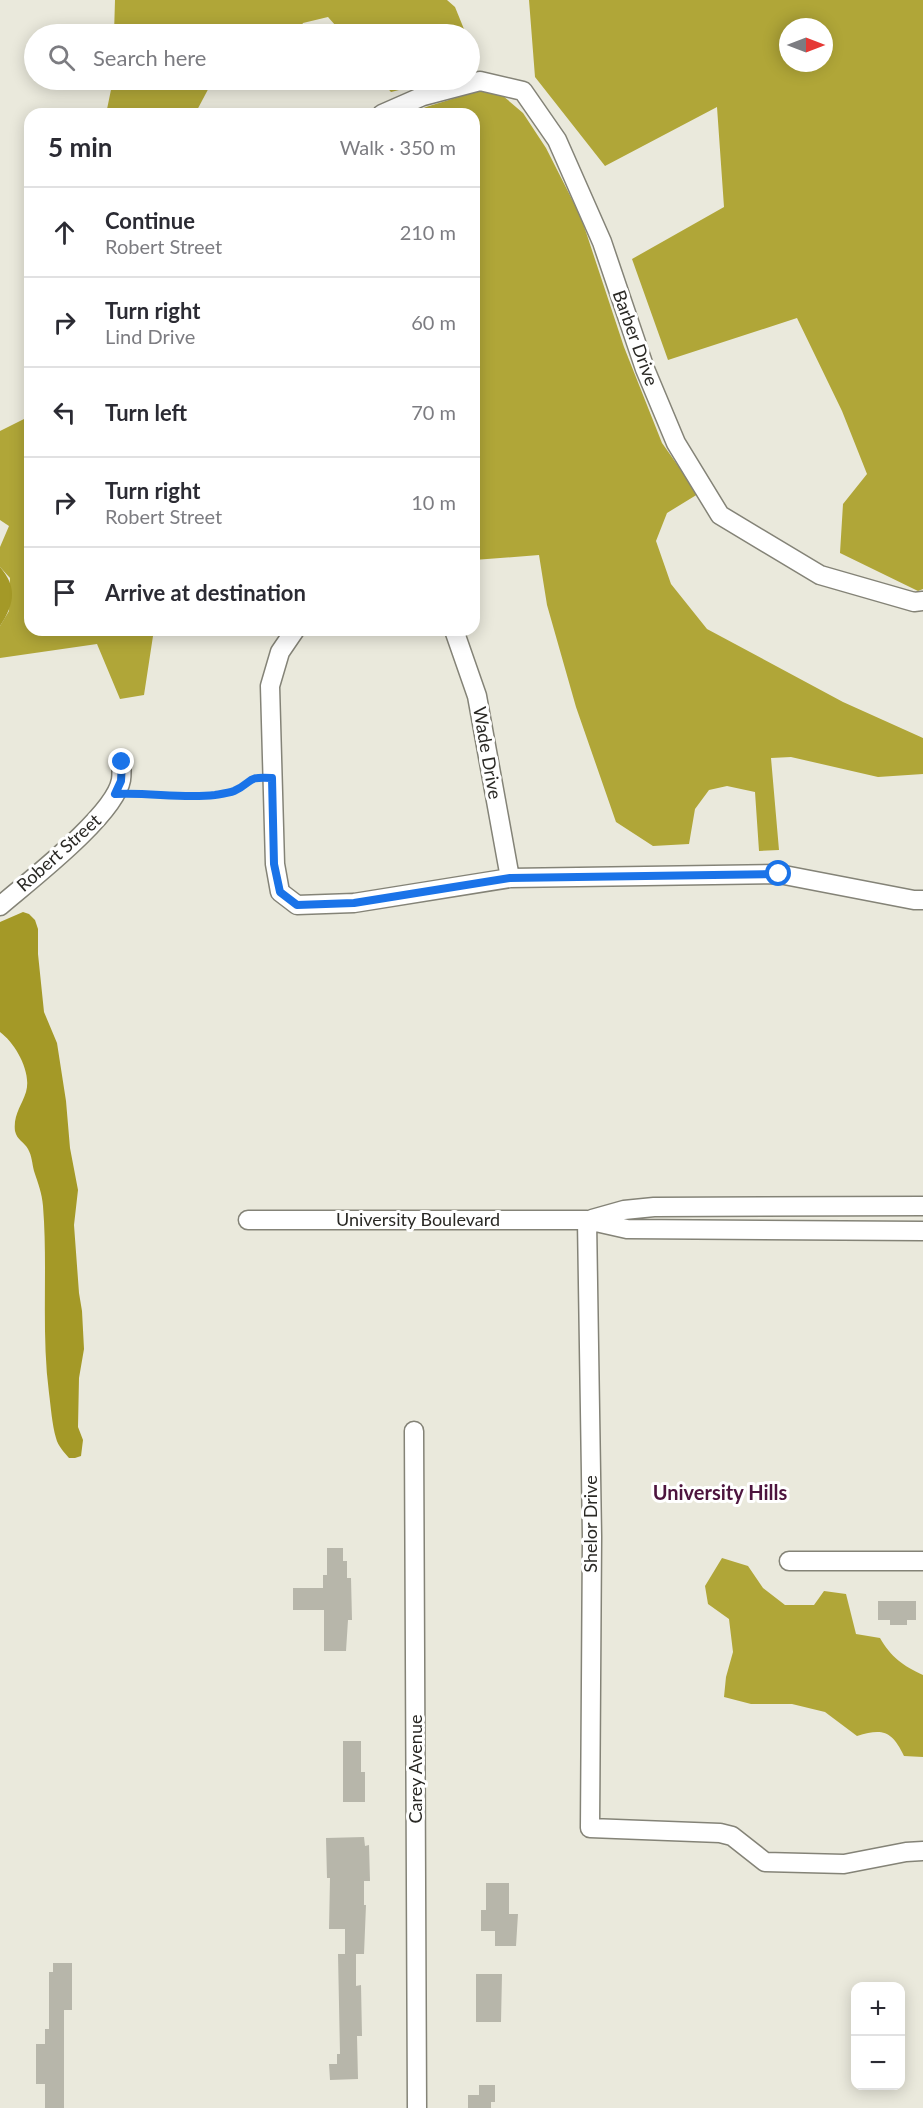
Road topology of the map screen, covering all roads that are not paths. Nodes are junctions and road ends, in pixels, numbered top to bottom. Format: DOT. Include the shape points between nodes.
graph roads {
  1 [pos="480,81"];
  2 [pos="446,90"];
  3 [pos="396,108"];
  4 [pos="923,601"];
  5 [pos="291,636"];
  6 [pos="456,636"];
  7 [pos="122,762"];
  8 [pos="510,878"];
  9 [pos="923,900"];
  10 [pos="0,906"];
  11 [pos="923,1206"];
  12 [pos="248,1220"];
  13 [pos="587,1220"];
  14 [pos="923,1231"];
  15 [pos="414,1431"];
  16 [pos="789,1561"];
  17 [pos="923,1561"];
  18 [pos="923,1851"];
  19 [pos="417,2108"];
  1 -- 4 [label="street, Barber Drive" via="523,91 557,140 602,242 645,369 676,442 720,515 820,575 914,602"];
  2 -- 3 [label="street, Barber Drive"];
  5 -- 8 [label="street" via="280,652 270,686 274,864 280,892 297,905 354,903"];
  6 -- 8 [label="street, Wade Drive" via="477,696"];
  7 -- 10 [label="street, Robert Street" via="121,781 108,807"];
  8 -- 9 [label="street" via="779,874"];
  11 -- 13 [label="street, University Boulevard" via="654,1207"];
  12 -- 13 [label="street, University Boulevard"];
  13 -- 14 [label="street, University Boulevard" via="627,1229"];
  13 -- 18 [label="street, Shelor Drive" via="592,1537 590,1828 720,1833 732,1836 765,1862 844,1864"];
  15 -- 19 [label="street, Carey Avenue"];
  16 -- 17 [label="street"];
}
